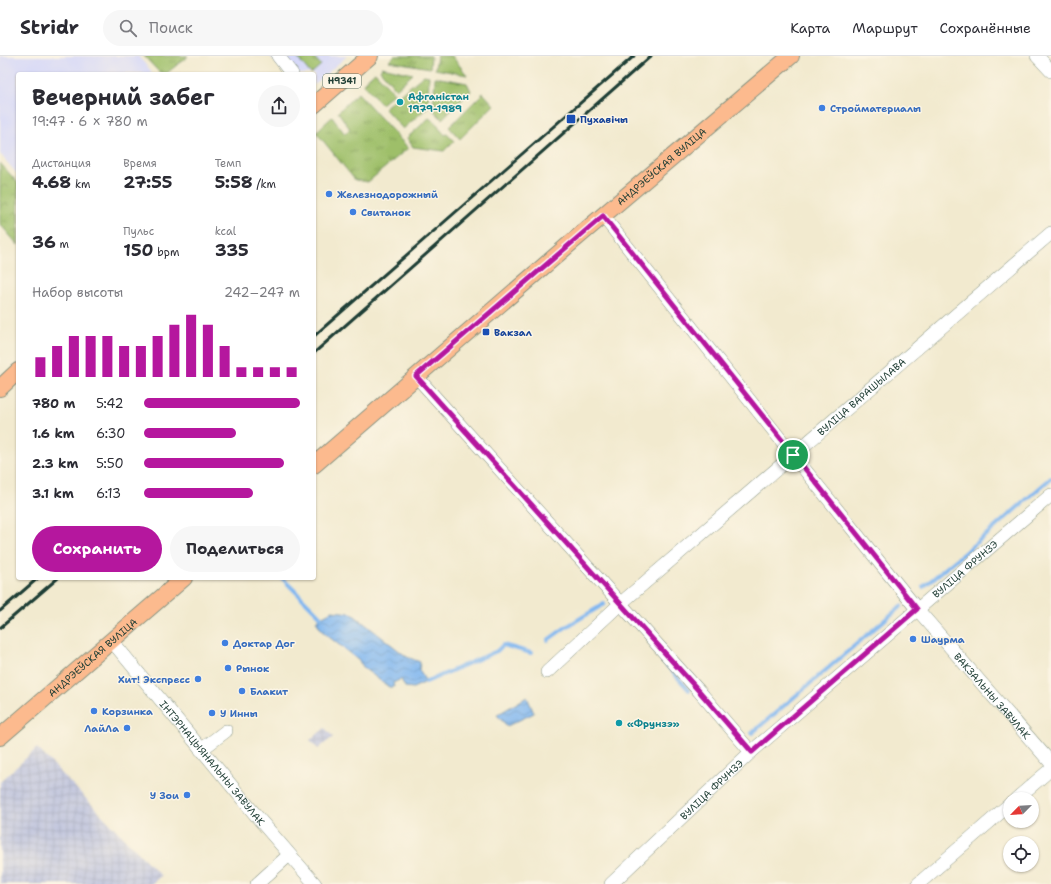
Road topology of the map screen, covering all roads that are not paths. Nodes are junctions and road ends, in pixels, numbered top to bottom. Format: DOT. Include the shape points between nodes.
graph roads {
  1 [pos="278,56"];
  2 [pos="370,56"];
  3 [pos="791,56"];
  4 [pos="1037,56"];
  5 [pos="1051,71"];
  6 [pos="290,72"];
  7 [pos="316,101"];
  8 [pos="603,216"];
  9 [pos="1051,233"];
  10 [pos="16,373"];
  11 [pos="416,376"];
  12 [pos="0,388"];
  13 [pos="793,455"];
  14 [pos="316,463"];
  15 [pos="1051,495"];
  16 [pos="182,580"];
  17 [pos="620,604"];
  18 [pos="917,609"];
  19 [pos="112,641"];
  20 [pos="547,672"];
  21 [pos="226,731"];
  22 [pos="0,737"];
  23 [pos="201,750"];
  24 [pos="752,752"];
  25 [pos="1051,763"];
  26 [pos="1051,769"];
  27 [pos="1024,792"];
  28 [pos="1003,810"];
  29 [pos="289,855"];
  30 [pos="257,884"];
  31 [pos="315,884"];
  32 [pos="611,884"];
  33 [pos="918,884"];
  1 -- 6 [label="street"];
  2 -- 7 [label="main road, Н9341"];
  3 -- 8 [label="main road, АНДРЭЕЎСКАЯ ВУЛІЦА"];
  4 -- 5 [label="street"];
  8 -- 11 [label="main road, АНДРЭЕЎСКАЯ ВУЛІЦА"];
  8 -- 13 [label="street, ВАКЗАЛЬНЫ ЗАВУЛАК"];
  9 -- 13 [label="street, ВУЛІЦА ВАРАШЫЛАВА"];
  10 -- 12 [label="main road"];
  11 -- 14 [label="main road, АНДРЭЕЎСКАЯ ВУЛІЦА"];
  11 -- 17 [label="street"];
  13 -- 17 [label="street, ВУЛІЦА ВАРАШЫЛАВА"];
  13 -- 18 [label="street, ВАКЗАЛЬНЫ ЗАВУЛАК"];
  15 -- 18 [label="street, ВУЛІЦА ФРУНЗЭ"];
  16 -- 19 [label="main road, АНДРЭЕЎСКАЯ ВУЛІЦА"];
  17 -- 20 [label="street, ВУЛІЦА ВАРАШЫЛАВА"];
  17 -- 24 [label="street"];
  18 -- 24 [label="street, ВУЛІЦА ФРУНЗЭ"];
  18 -- 25 [label="street, ВАКЗАЛЬНЫ ЗАВУЛАК"];
  19 -- 22 [label="main road, АНДРЭЕЎСКАЯ ВУЛІЦА"];
  19 -- 23 [label="street, ІНТЭРНАЦЫЯНАЛЬНЫ ЗАВУЛАК"];
  21 -- 23 [label="street"];
  23 -- 29 [label="street, ІНТЭРНАЦЫЯНАЛЬНЫ ЗАВУЛАК"];
  24 -- 32 [label="street, ВУЛІЦА ФРУНЗЭ"];
  26 -- 27 [label="street"];
  28 -- 33 [label="street"];
  29 -- 30 [label="street"];
  29 -- 31 [label="street, ІНТЭРНАЦЫЯНАЛЬНЫ ЗАВУЛАК"];
}
